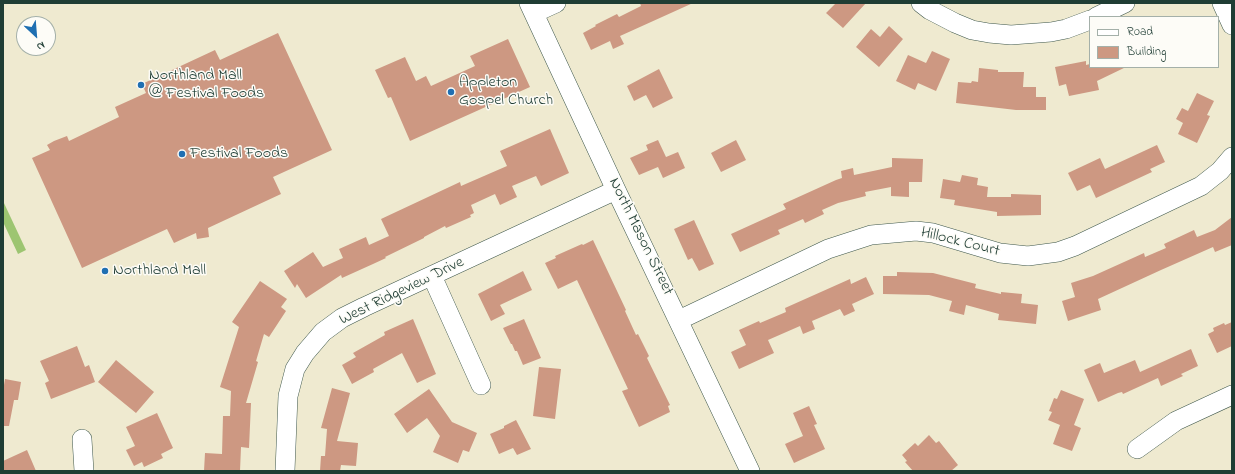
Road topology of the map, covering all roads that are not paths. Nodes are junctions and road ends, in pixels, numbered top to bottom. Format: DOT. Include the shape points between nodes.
graph roads {
  1 [pos="556,3"];
  2 [pos="921,3"];
  3 [pos="1125,3"];
  4 [pos="1222,3"];
  5 [pos="532,8"];
  6 [pos="1098,16"];
  7 [pos="1089,20"];
  8 [pos="1232,25"];
  9 [pos="1232,157"];
  10 [pos="616,190"];
  11 [pos="432,276"];
  12 [pos="679,320"];
  13 [pos="481,385"];
  14 [pos="1232,396"];
  15 [pos="82,439"];
  16 [pos="1137,449"];
  17 [pos="84,471"];
  18 [pos="285,471"];
  19 [pos="750,471"];
  1 -- 5 [label="street"];
  2 -- 7 [label="street" via="955,23 989,33 1011,35 1051,32"];
  3 -- 6 [label="street"];
  4 -- 8 [label="street"];
  5 -- 10 [label="street, North Mason Street"];
  9 -- 12 [label="street, Hillock Court" via="1220,171 1201,186 1058,252 1028,256 1000,253 933,233 916,231 871,235 828,250"];
  10 -- 11 [label="street, West Ridgeview Drive"];
  10 -- 12 [label="street, North Mason Street"];
  11 -- 13 [label="street"];
  11 -- 18 [label="street, West Ridgeview Drive" via="342,318 324,332 305,353 295,369 288,396"];
  12 -- 19 [label="street, North Mason Street"];
  14 -- 16 [label="street" via="1176,421"];
  15 -- 17 [label="street"];
}
